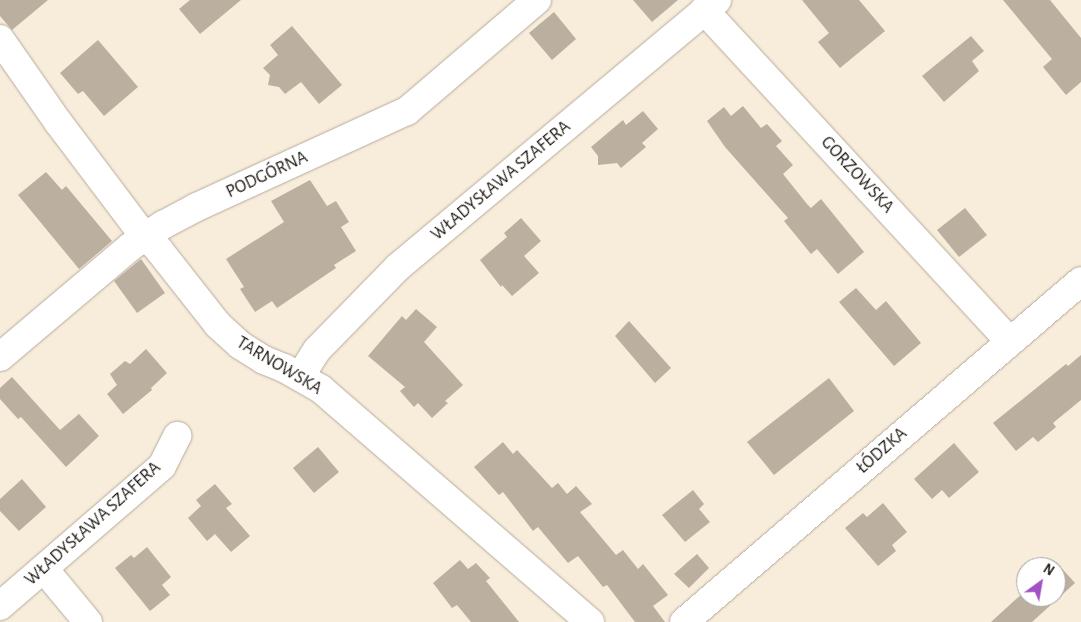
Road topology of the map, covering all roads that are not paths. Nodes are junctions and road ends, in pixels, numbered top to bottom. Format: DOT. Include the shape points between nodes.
graph roads {
  1 [pos="537,0"];
  2 [pos="711,5"];
  3 [pos="0,39"];
  4 [pos="145,237"];
  5 [pos="1081,281"];
  6 [pos="1009,341"];
  7 [pos="0,357"];
  8 [pos="300,378"];
  9 [pos="177,436"];
  10 [pos="44,569"];
  11 [pos="0,606"];
  12 [pos="88,622"];
  13 [pos="590,622"];
  14 [pos="684,622"];
  1 -- 4 [label="street, PODGÓRNA" via="407,111 197,207"];
  2 -- 6 [label="street, GORZOWSKA"];
  2 -- 8 [label="street, WŁADYSŁAWA SZAFERA" via="398,267 317,350"];
  3 -- 4 [label="street, TARNOWSKA"];
  4 -- 7 [label="street, PODGÓRNA"];
  4 -- 8 [label="street, TARNOWSKA" via="218,325 240,345"];
  5 -- 6 [label="street, ŁÓDZKA"];
  6 -- 14 [label="street, ŁÓDZKA"];
  8 -- 13 [label="street, TARNOWSKA" via="321,389"];
  9 -- 10 [label="street, WŁADYSŁAWA SZAFERA" via="162,466"];
  10 -- 11 [label="street, WŁADYSŁAWA SZAFERA"];
  10 -- 12 [label="street"];
}
